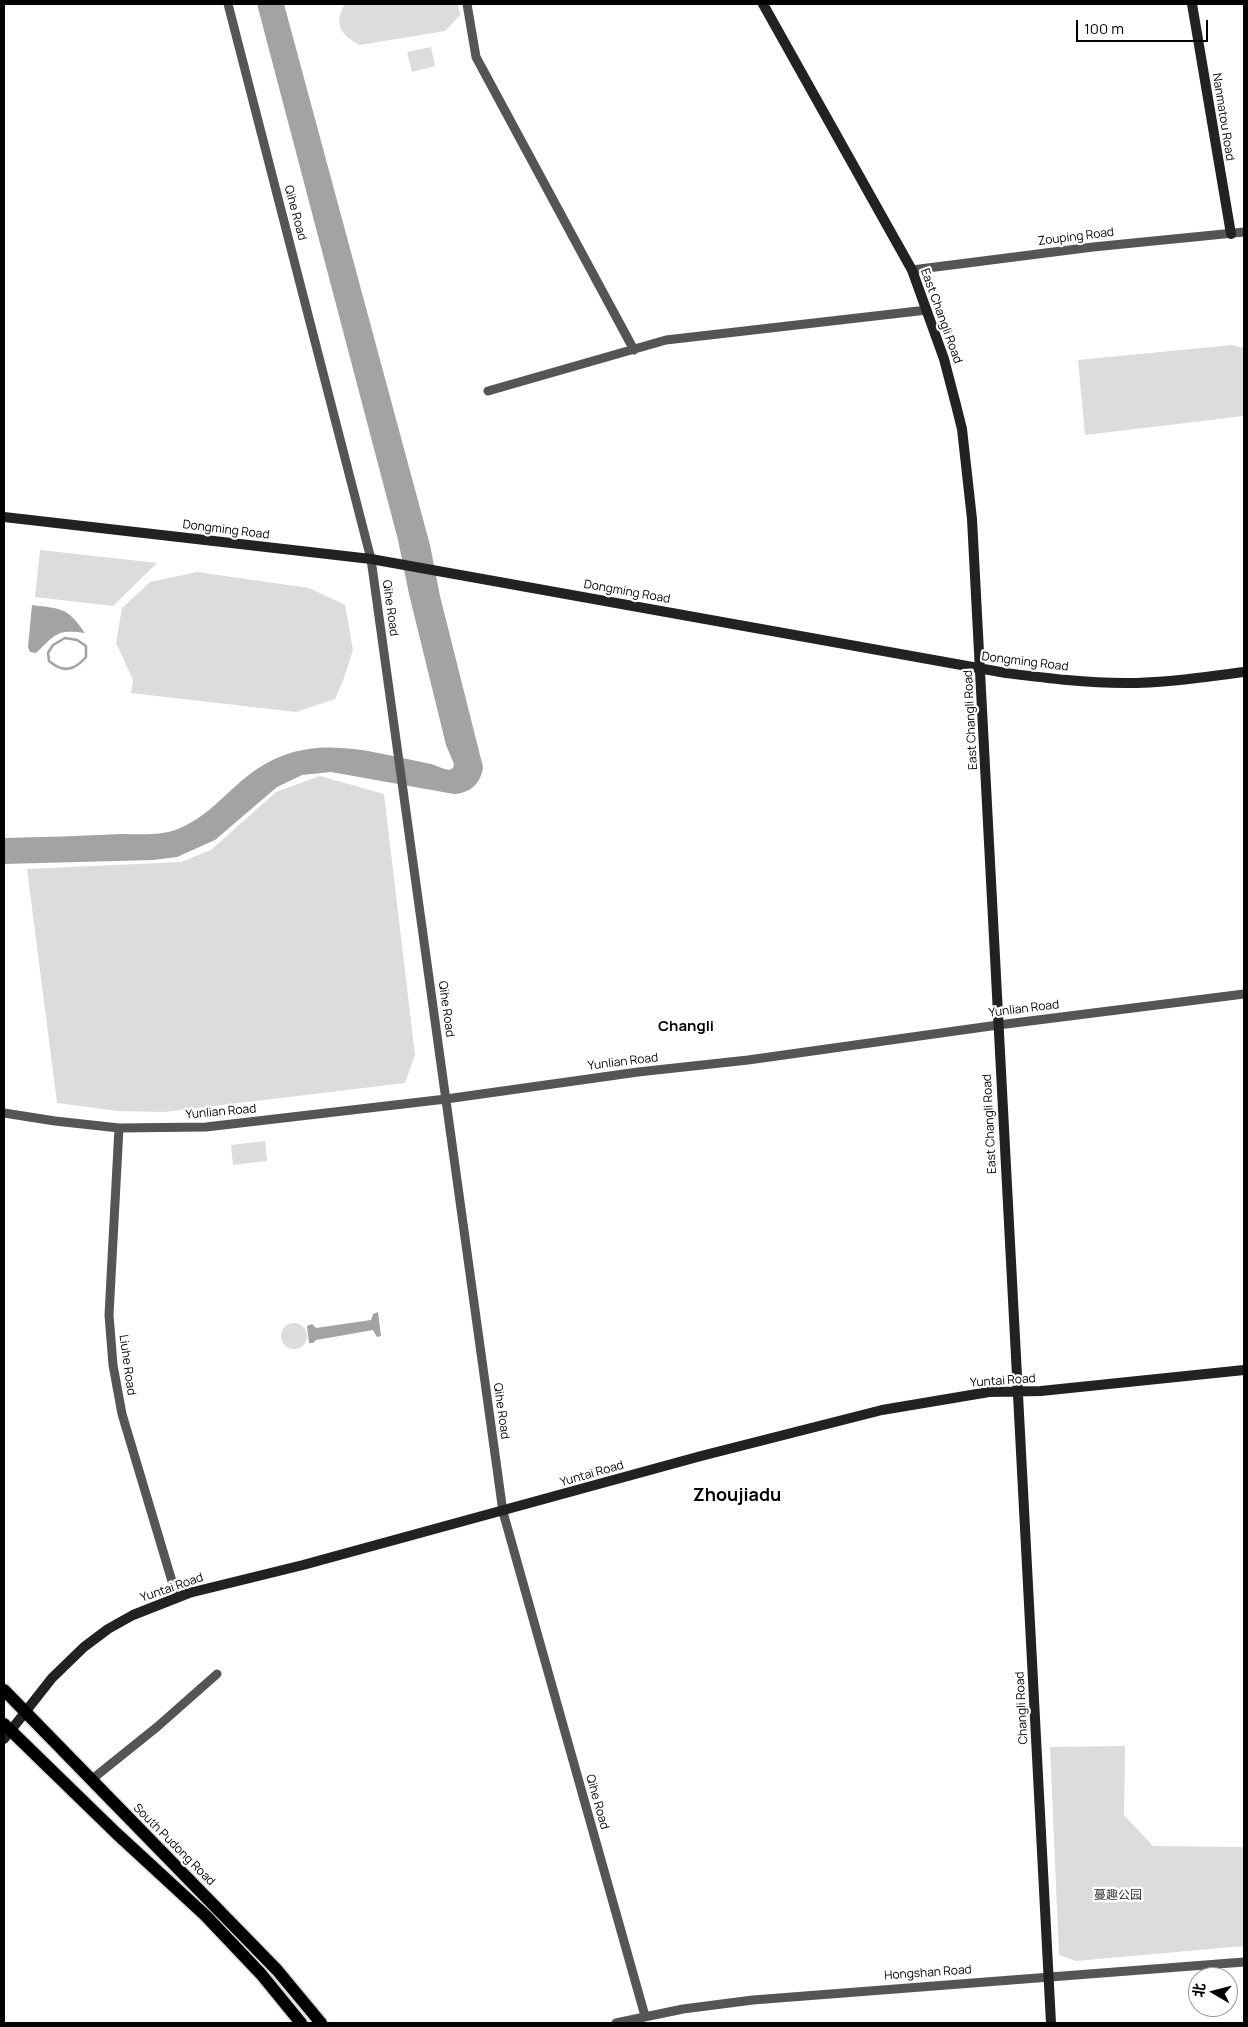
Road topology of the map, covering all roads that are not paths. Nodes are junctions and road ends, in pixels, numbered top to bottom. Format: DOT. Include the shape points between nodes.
graph roads {
  1 [pos="228,4"];
  2 [pos="467,4"];
  3 [pos="763,4"];
  4 [pos="1192,4"];
  5 [pos="1244,232"];
  6 [pos="1230,234"];
  7 [pos="912,270"];
  8 [pos="927,310"];
  9 [pos="634,350"];
  10 [pos="488,391"];
  11 [pos="4,517"];
  12 [pos="371,559"];
  13 [pos="980,669"];
  14 [pos="1244,672"];
  15 [pos="1244,994"];
  16 [pos="998,1025"];
  17 [pos="446,1099"];
  18 [pos="4,1113"];
  19 [pos="119,1128"];
  20 [pos="1244,1370"];
  21 [pos="1017,1391"];
  22 [pos="503,1512"];
  23 [pos="177,1598"];
  24 [pos="217,1674"];
  25 [pos="4,1690"];
  26 [pos="24,1712"];
  27 [pos="6,1731"];
  28 [pos="91,1780"];
  29 [pos="1244,1962"];
  30 [pos="1049,1976"];
  31 [pos="645,2016"];
  32 [pos="300,2023"];
  33 [pos="321,2023"];
  34 [pos="616,2023"];
  35 [pos="1051,2023"];
  1 -- 12 [label="street, Qihe Road"];
  2 -- 9 [label="street" via="476,57"];
  3 -- 7 [label="street, East Changli Road"];
  4 -- 6 [label="street, Nanmatou Road"];
  5 -- 6 [label="street, Zouping Road"];
  6 -- 7 [label="street, Zouping Road"];
  7 -- 8 [label="street, East Changli Road"];
  8 -- 9 [label="street" via="666,340"];
  8 -- 13 [label="street, East Changli Road" via="951,382 962,429 972,519"];
  9 -- 10 [label="street"];
  11 -- 12 [label="street, Dongming Road"];
  12 -- 13 [label="street, Dongming Road"];
  12 -- 17 [label="street, Qihe Road"];
  13 -- 14 [label="street, Dongming Road" via="1077,681 1126,683"];
  13 -- 16 [label="street, East Changli Road"];
  15 -- 16 [label="street, Yunlian Road"];
  16 -- 17 [label="street, Yunlian Road"];
  16 -- 21 [label="street, East Changli Road"];
  17 -- 19 [label="street, Yunlian Road" via="206,1127"];
  17 -- 22 [label="street, Qihe Road"];
  18 -- 19 [label="street, Yunlian Road"];
  19 -- 23 [label="street, Liuhe Road" via="109,1315 113,1366 122,1414"];
  20 -- 21 [label="street, Yuntai Road"];
  21 -- 22 [label="street, Yuntai Road" via="989,1392 882,1410 701,1456"];
  21 -- 30 [label="street, Changli Road"];
  22 -- 23 [label="street, Yuntai Road"];
  22 -- 31 [label="street, Qihe Road"];
  23 -- 26 [label="street, Yuntai Road" via="133,1615 95,1638 62,1667"];
  24 -- 28 [label="street"];
  25 -- 26 [label="main road, South Pudong Road"];
  26 -- 27 [label="street, Yuntai Road"];
  26 -- 28 [label="main road, South Pudong Road"];
  27 -- 32 [label="main road" via="206,1915 261,1974"];
  28 -- 33 [label="main road, South Pudong Road" via="277,1970"];
  29 -- 30 [label="street, Hongshan Road"];
  30 -- 31 [label="street, Hongshan Road" via="761,1999"];
  30 -- 35 [label="street, Changli Road"];
  31 -- 34 [label="street, Hongshan Road"];
}
